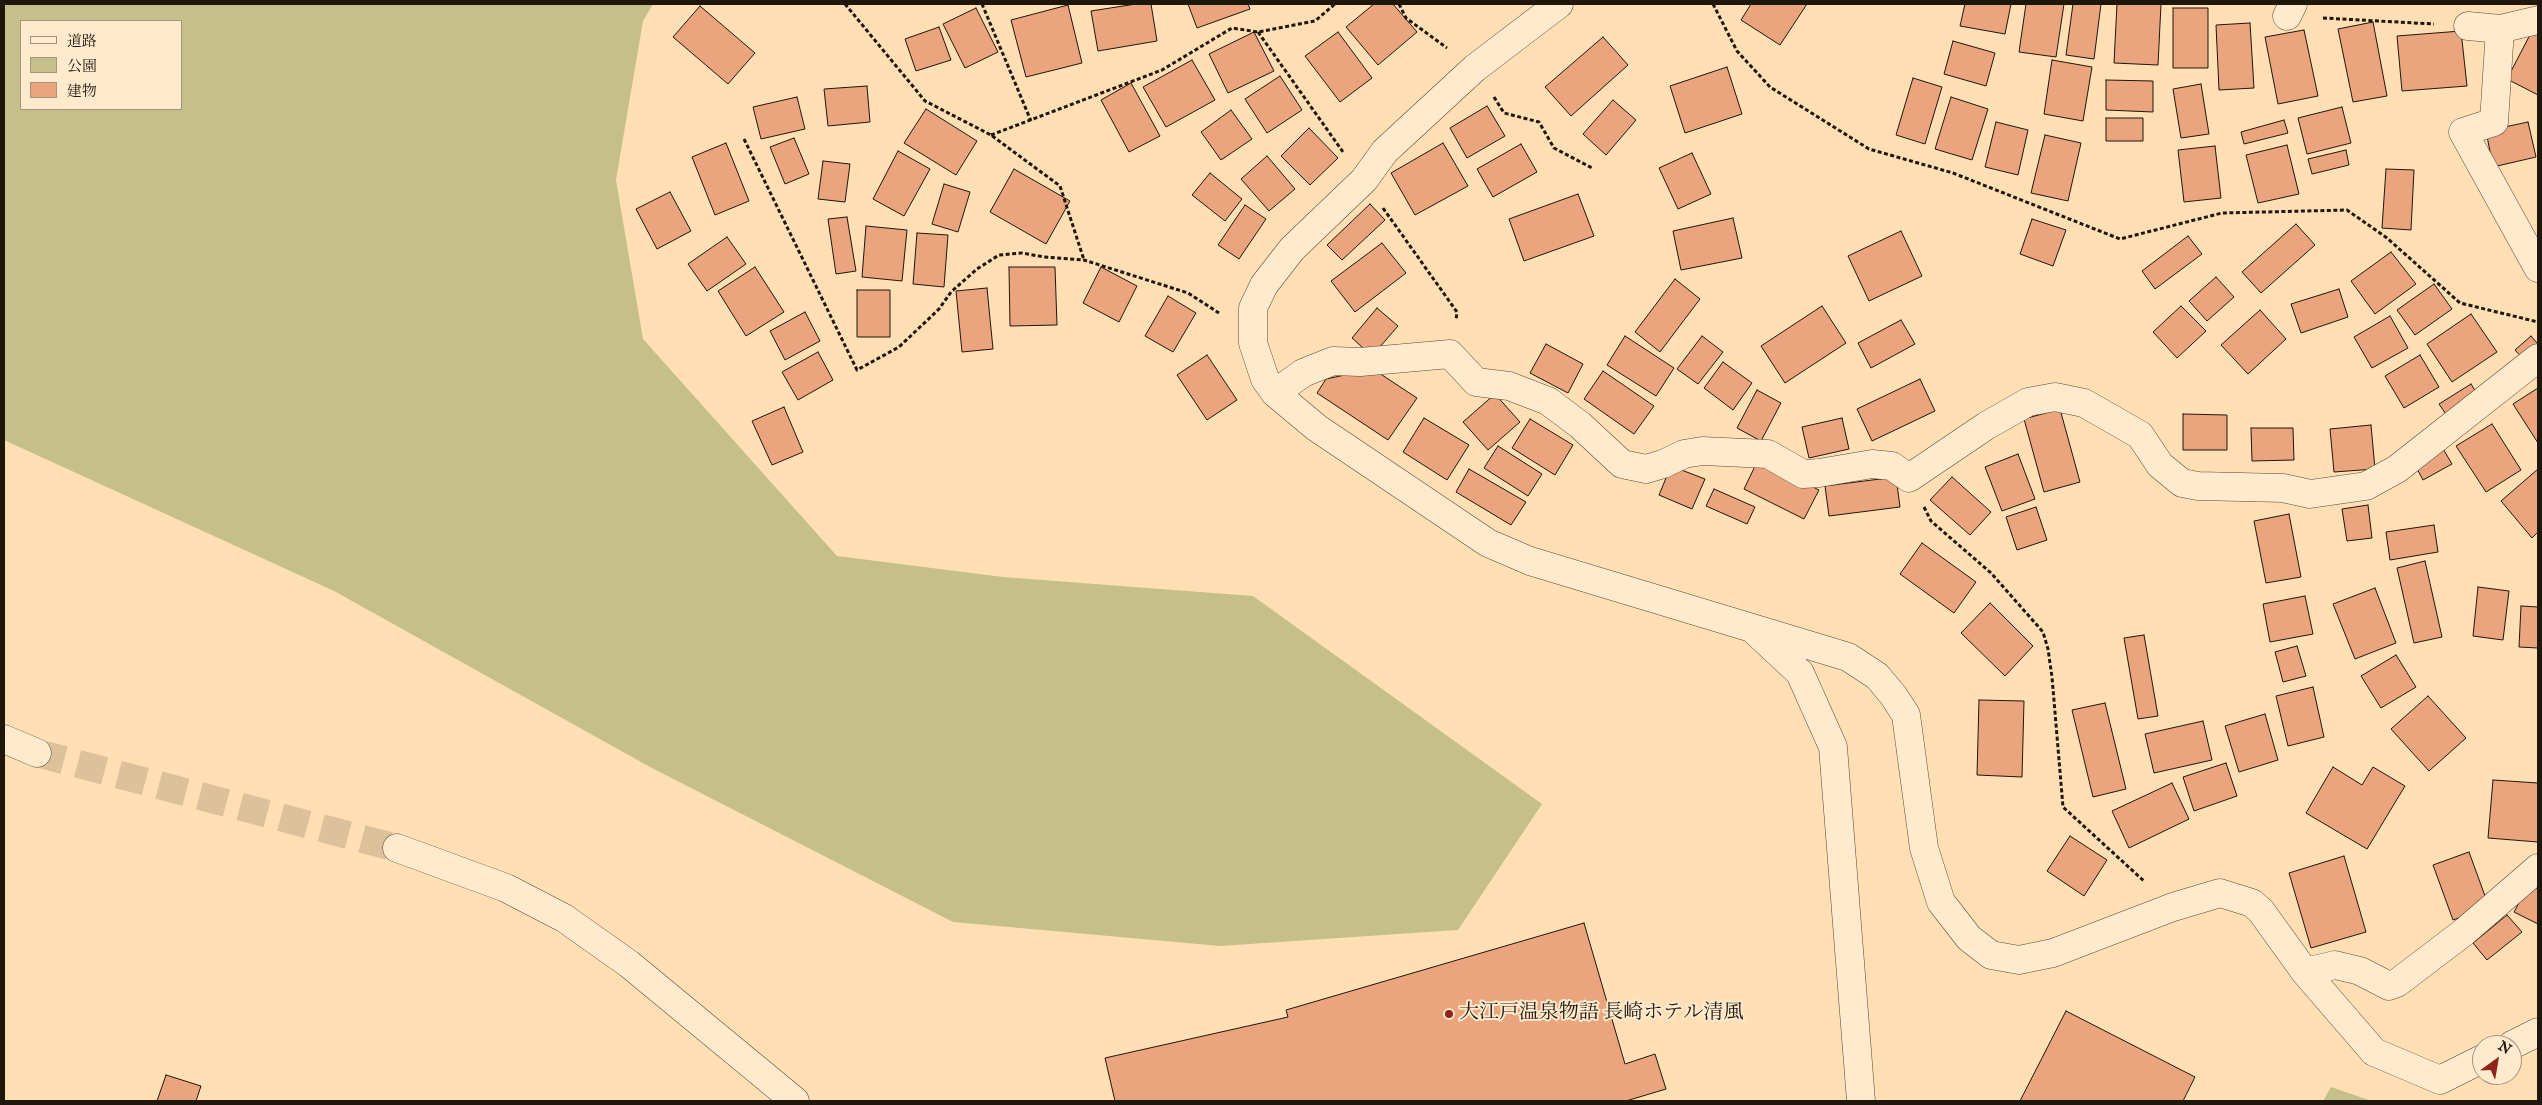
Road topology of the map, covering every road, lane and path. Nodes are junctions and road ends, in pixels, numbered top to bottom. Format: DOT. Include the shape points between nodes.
graph roads {
  1 [pos="845,4"];
  2 [pos="982,4"];
  3 [pos="1335,4"];
  4 [pos="1559,4"];
  5 [pos="1713,4"];
  6 [pos="2290,10"];
  7 [pos="2538,20"];
  8 [pos="2468,26"];
  9 [pos="2500,29"];
  10 [pos="1031,121"];
  11 [pos="991,135"];
  12 [pos="744,139"];
  13 [pos="1084,260"];
  14 [pos="2538,268"];
  15 [pos="2538,322"];
  16 [pos="1251,327"];
  17 [pos="2538,358"];
  18 [pos="1275,393"];
  19 [pos="1909,478"];
  20 [pos="1751,627"];
  21 [pos="4,739"];
  22 [pos="37,753"];
  23 [pos="397,848"];
  24 [pos="2538,868"];
  25 [pos="2173,907"];
  26 [pos="2305,972"];
  27 [pos="2538,1032"];
  28 [pos="2522,1040"];
  29 [pos="2472,1064"];
  30 [pos="795,1101"];
  31 [pos="1861,1101"];
  1 -- 11 [label="path" via="925,101"];
  2 -- 10 [label="path"];
  3 -- 10 [label="path" via="1315,21 1258,32 1232,28 1162,70"];
  4 -- 16 [label="street" via="1474,68 1385,151 1364,180 1292,248 1257,298"];
  5 -- 15 [label="path" via="1737,51 1770,88 1869,149 1953,173 2120,239 2222,213 2347,210 2387,238 2460,303"];
  6 -- 8 [label="path"];
  7 -- 9 [label="street"];
  8 -- 9 [label="street"];
  9 -- 14 [label="street" via="2494,122 2463,132"];
  10 -- 11 [label="path"];
  11 -- 13 [label="path" via="1060,186"];
  12 -- 13 [label="path" via="857,370 899,347 939,309 951,292 999,255 1022,253 1044,258"];
  13 -- 16 [label="path" via="1188,293 1227,319"];
  16 -- 18 [label="street" via="1264,379"];
  17 -- 19 [label="street" via="2397,469 2366,486 2310,494 2283,488 2182,483 2160,465 2140,435 2084,403 2055,397 2028,402"];
  18 -- 19 [label="street" via="1303,373 1332,361 1360,362 1450,354 1476,382 1509,386 1548,401 1622,464 1646,469 1684,454 1702,451 1768,454 1803,474 1872,464 1892,466"];
  18 -- 20 [label="street" via="1316,428 1488,543 1530,561"];
  19 -- 25 [label="path" via="1931,521 1990,573 2043,632 2052,677 2063,807"];
  20 -- 25 [label="street" via="1848,657 1876,676 1893,695 1906,715 1924,848 1941,902 1969,938 1991,955 2019,960 2053,953"];
  20 -- 31 [label="street" via="1800,673 1834,747"];
  21 -- 22 [label="street"];
  23 -- 30 [label="street" via="506,888 564,918 629,964"];
  24 -- 26 [label="street" via="2464,932 2397,983 2389,986 2360,971 2335,965"];
  25 -- 26 [label="street" via="2220,893 2252,903"];
  26 -- 29 [label="street" via="2374,1052 2440,1080"];
  27 -- 28 [label="street"];
}
